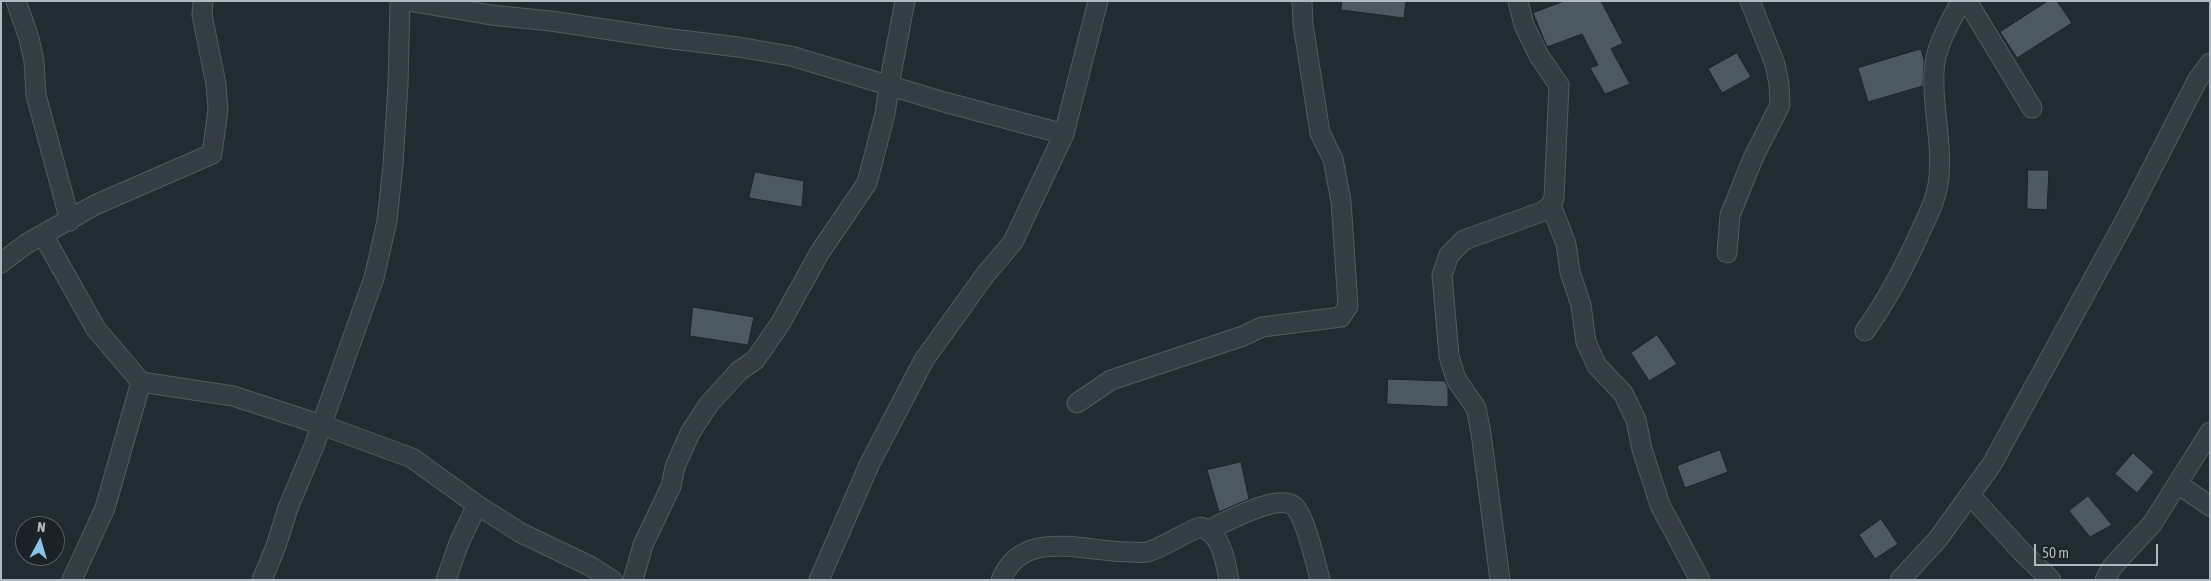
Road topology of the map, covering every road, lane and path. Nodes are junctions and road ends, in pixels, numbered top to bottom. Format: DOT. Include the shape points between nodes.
graph roads {
  1 [pos="16,1"];
  2 [pos="203,1"];
  3 [pos="400,1"];
  4 [pos="408,1"];
  5 [pos="906,1"];
  6 [pos="1098,1"];
  7 [pos="1302,1"];
  8 [pos="1518,1"];
  9 [pos="1750,1"];
  10 [pos="1961,1"];
  11 [pos="1967,1"];
  12 [pos="2210,63"];
  13 [pos="888,85"];
  14 [pos="2032,108"];
  15 [pos="1064,134"];
  16 [pos="1551,205"];
  17 [pos="70,220"];
  18 [pos="43,235"];
  19 [pos="1727,253"];
  20 [pos="1,263"];
  21 [pos="1864,331"];
  22 [pos="141,382"];
  23 [pos="1077,403"];
  24 [pos="322,425"];
  25 [pos="2210,432"];
  26 [pos="2178,484"];
  27 [pos="1970,495"];
  28 [pos="478,504"];
  29 [pos="2210,506"];
  30 [pos="1210,529"];
  31 [pos="72,580"];
  32 [pos="262,580"];
  33 [pos="446,580"];
  34 [pos="612,580"];
  35 [pos="633,580"];
  36 [pos="819,580"];
  37 [pos="1001,580"];
  38 [pos="1229,580"];
  39 [pos="1320,580"];
  40 [pos="1500,580"];
  41 [pos="1700,580"];
  42 [pos="1900,580"];
  43 [pos="2051,580"];
  44 [pos="2105,580"];
  1 -- 17 [label="street" via="29,38 39,105"];
  2 -- 17 [label="street" via="202,16 218,110 212,154 95,205"];
  3 -- 24 [label="street" via="398,84 387,220 374,278"];
  4 -- 13 [label="street" via="791,56"];
  5 -- 13 [label="street"];
  6 -- 15 [label="street"];
  7 -- 23 [label="street" via="1320,133 1333,159 1341,201 1348,306 1344,314 1327,320 1262,327 1112,380"];
  8 -- 16 [label="street" via="1531,41 1558,85 1554,198"];
  9 -- 19 [label="street" via="1776,64 1780,105 1754,156 1730,215"];
  10 -- 21 [label="street" via="1941,40 1934,71 1941,153 1934,203 1884,304"];
  11 -- 14 [label="street"];
  12 -- 27 [label="street" via="1992,464"];
  13 -- 15 [label="street"];
  13 -- 35 [label="street" via="885,114 867,182 820,252 756,360 739,371 709,404 690,433 671,486 643,545"];
  15 -- 36 [label="street" via="1014,242 985,275 924,360 870,463"];
  16 -- 40 [label="street" via="1544,211 1464,240 1449,255 1442,275 1449,356 1456,379 1476,408 1481,433"];
  16 -- 41 [label="street" via="1566,244 1586,342 1597,366 1623,393 1636,420 1660,505"];
  17 -- 18 [label="street"];
  18 -- 20 [label="street"];
  18 -- 22 [label="street" via="96,329"];
  22 -- 24 [label="street" via="233,396"];
  22 -- 31 [label="street" via="105,508"];
  24 -- 28 [label="street" via="412,458"];
  24 -- 32 [label="street"];
  25 -- 26 [label="street"];
  26 -- 29 [label="street"];
  26 -- 44 [label="street" via="2152,524 2112,567"];
  27 -- 42 [label="street" via="1938,539"];
  27 -- 43 [label="street"];
  28 -- 33 [label="street"];
  28 -- 34 [label="street" via="521,533"];
  30 -- 37 [label="street" via="1200,527 1147,552 1038,546 1013,559"];
  30 -- 38 [label="street" via="1220,545"];
  30 -- 39 [label="street" via="1266,505 1283,503 1294,506 1302,518"];
}
